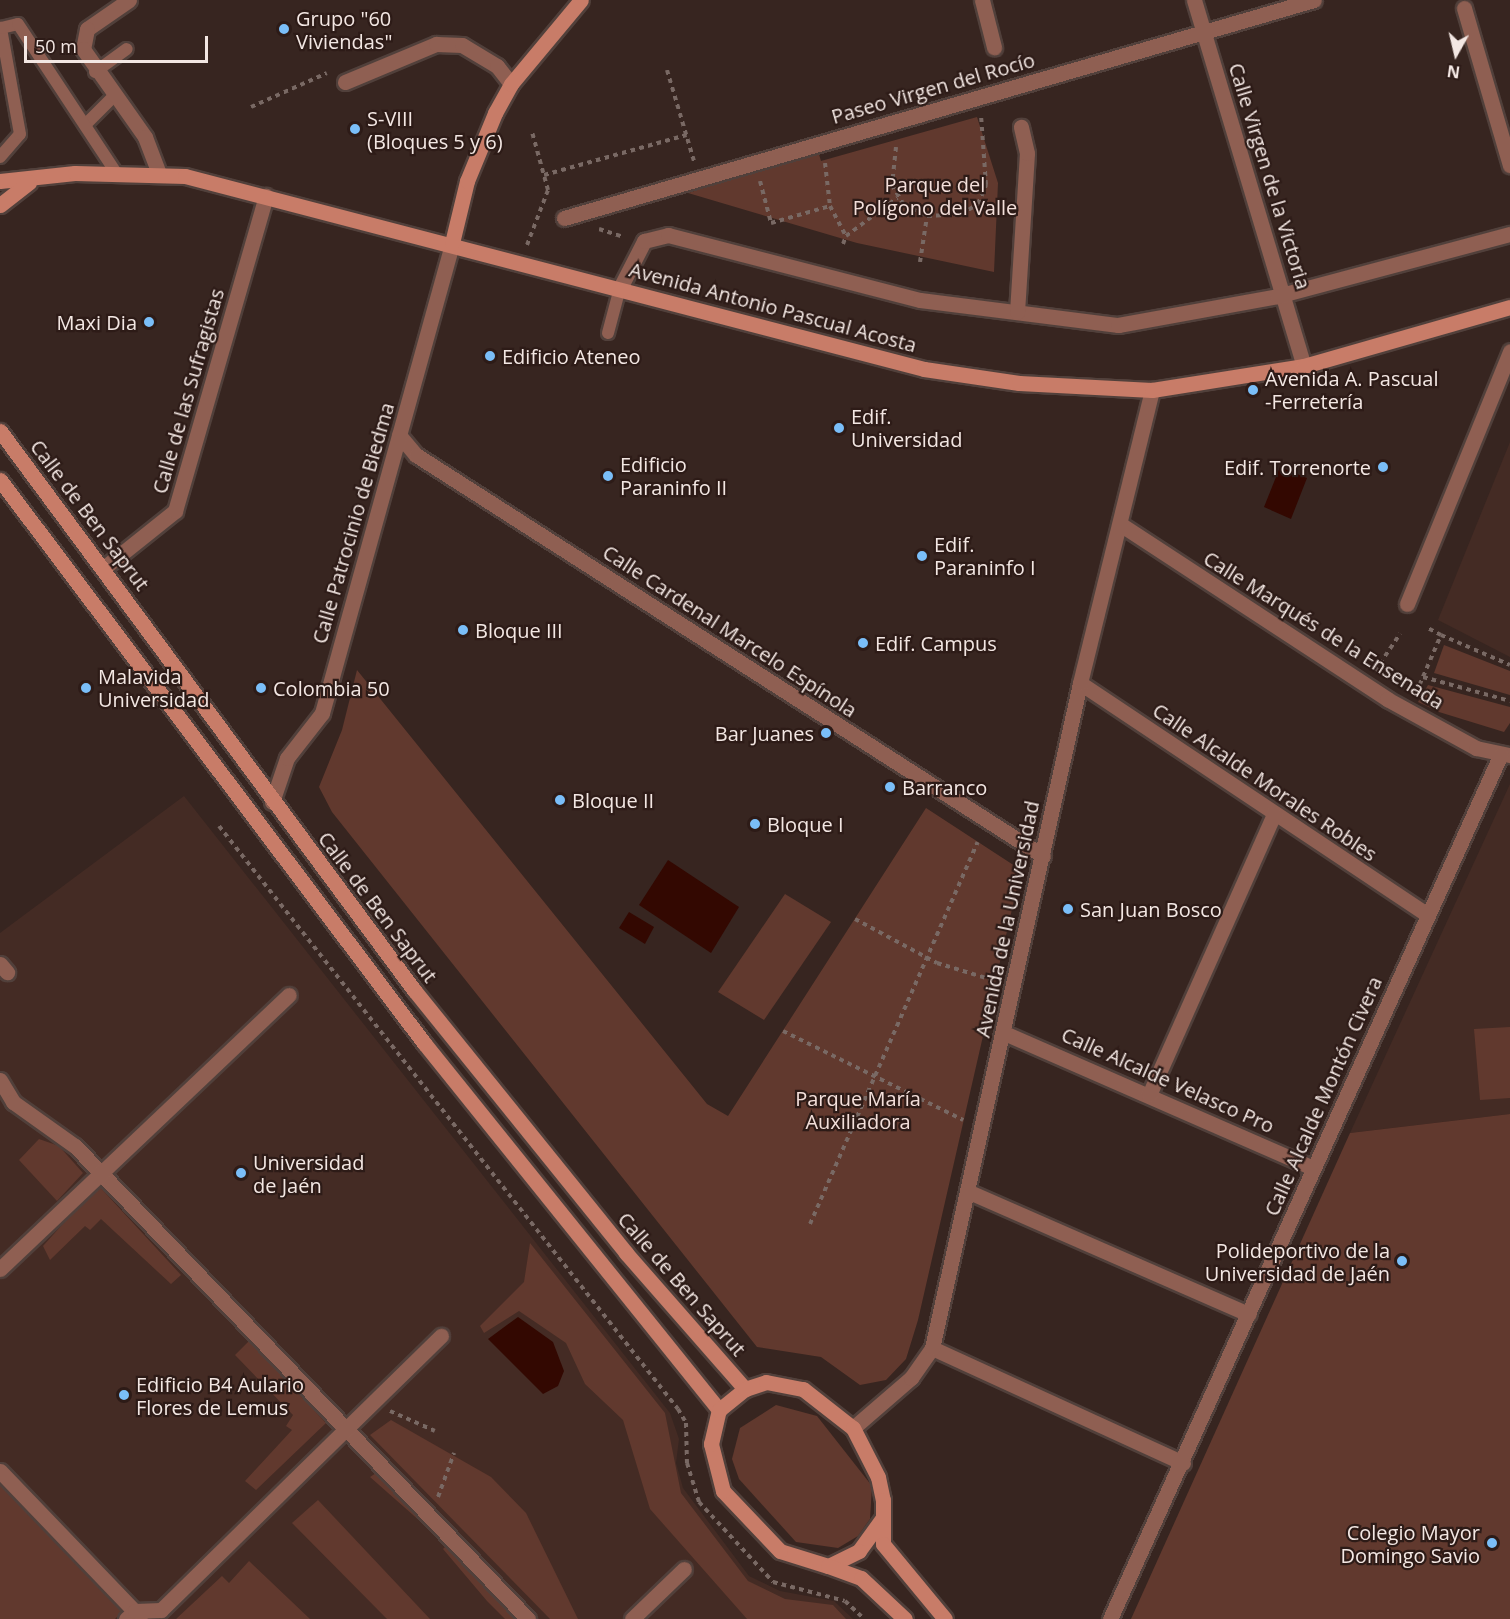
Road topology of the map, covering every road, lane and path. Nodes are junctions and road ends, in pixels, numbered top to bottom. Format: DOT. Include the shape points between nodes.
graph roads {
  1 [pos="129,0"];
  2 [pos="582,0"];
  3 [pos="982,0"];
  4 [pos="1194,0"];
  5 [pos="1314,0"];
  6 [pos="1464,8"];
  7 [pos="1203,32"];
  8 [pos="994,46"];
  9 [pos="127,49"];
  10 [pos="667,69"];
  11 [pos="334,70"];
  12 [pos="95,72"];
  13 [pos="345,82"];
  14 [pos="511,84"];
  15 [pos="114,96"];
  16 [pos="979,96"];
  17 [pos="251,107"];
  18 [pos="85,125"];
  19 [pos="1021,127"];
  20 [pos="532,132"];
  21 [pos="686,135"];
  22 [pos="825,142"];
  23 [pos="896,147"];
  24 [pos="0,157"];
  25 [pos="755,162"];
  26 [pos="1510,165"];
  27 [pos="117,174"];
  28 [pos="159,174"];
  29 [pos="544,175"];
  30 [pos="700,179"];
  31 [pos="0,181"];
  32 [pos="29,182"];
  33 [pos="266,196"];
  34 [pos="897,198"];
  35 [pos="0,205"];
  36 [pos="830,206"];
  37 [pos="927,216"];
  38 [pos="564,218"];
  39 [pos="1510,234"];
  40 [pos="846,236"];
  41 [pos="452,243"];
  42 [pos="843,244"];
  43 [pos="526,246"];
  44 [pos="920,262"];
  45 [pos="620,288"];
  46 [pos="1285,294"];
  47 [pos="1510,307"];
  48 [pos="1017,312"];
  49 [pos="608,333"];
  50 [pos="1510,351"];
  51 [pos="1304,366"];
  52 [pos="1152,390"];
  53 [pos="0,431"];
  54 [pos="399,435"];
  55 [pos="0,480"];
  56 [pos="1123,526"];
  57 [pos="105,567"];
  58 [pos="1407,604"];
  59 [pos="1428,628"];
  60 [pos="1400,634"];
  61 [pos="1441,635"];
  62 [pos="1510,665"];
  63 [pos="1423,677"];
  64 [pos="1370,678"];
  65 [pos="1080,683"];
  66 [pos="1510,701"];
  67 [pos="1411,703"];
  68 [pos="1506,755"];
  69 [pos="272,802"];
  70 [pos="1274,814"];
  71 [pos="219,826"];
  72 [pos="978,842"];
  73 [pos="1043,856"];
  74 [pos="1428,915"];
  75 [pos="855,919"];
  76 [pos="925,957"];
  77 [pos="1014,987"];
  78 [pos="289,995"];
  79 [pos="783,1031"];
  80 [pos="1004,1033"];
  81 [pos="873,1076"];
  82 [pos="0,1080"];
  83 [pos="1149,1095"];
  84 [pos="983,1130"];
  85 [pos="1313,1168"];
  86 [pos="100,1172"];
  87 [pos="969,1192"];
  88 [pos="810,1224"];
  89 [pos="0,1269"];
  90 [pos="1248,1314"];
  91 [pos="441,1336"];
  92 [pos="932,1348"];
  93 [pos="745,1389"];
  94 [pos="370,1402"];
  95 [pos="719,1410"];
  96 [pos="347,1426"];
  97 [pos="853,1428"];
  98 [pos="435,1431"];
  99 [pos="454,1453"];
  100 [pos="1183,1463"];
  101 [pos="0,1471"];
  102 [pos="430,1518"];
  103 [pos="882,1519"];
  104 [pos="828,1566"];
  105 [pos="684,1569"];
  106 [pos="134,1616"];
  107 [pos="528,1619"];
  108 [pos="632,1619"];
  109 [pos="864,1619"];
  110 [pos="904,1619"];
  111 [pos="945,1619"];
  112 [pos="1110,1619"];
  1 -- 12 [label="street" via="82,39"];
  2 -- 14 [label="street"];
  3 -- 8 [label="street"];
  4 -- 7 [label="street, Calle Virgen de la Victoria"];
  5 -- 7 [label="street, Paseo Virgen del Rocío"];
  6 -- 26 [label="street"];
  7 -- 16 [label="street, Paseo Virgen del Rocío"];
  7 -- 46 [label="street, Calle Virgen de la Victoria"];
  9 -- 12 [label="lane"];
  10 -- 21 [label="path"];
  11 -- 17 [label="path"];
  12 -- 15 [label="street"];
  13 -- 14 [label="street" via="436,44 462,45 497,66"];
  14 -- 41 [label="street" via="467,182"];
  15 -- 18 [label="lane"];
  15 -- 28 [label="street" via="145,137"];
  16 -- 22 [label="street, Paseo Virgen del Rocío"];
  16 -- 37 [label="path" via="986,185 978,204 961,214"];
  18 -- 24 [label="lane" via="18,24 1,28 20,134"];
  18 -- 27 [label="lane"];
  19 -- 48 [label="street" via="1027,153"];
  20 -- 29 [label="path"];
  21 -- 29 [label="path"];
  21 -- 30 [label="path"];
  22 -- 25 [label="street, Paseo Virgen del Rocío"];
  22 -- 36 [label="path"];
  23 -- 34 [label="path" via="890,169"];
  25 -- 30 [label="street, Paseo Virgen del Rocío"];
  25 -- 36 [label="path" via="771,223"];
  27 -- 28 [label="street, Avenida Antonio Pascual Acosta"];
  27 -- 32 [label="street, Avenida Antonio Pascual Acosta" via="75,173"];
  28 -- 33 [label="street, Avenida Antonio Pascual Acosta"];
  29 -- 43 [label="path" via="548,190"];
  30 -- 38 [label="street, Paseo Virgen del Rocío"];
  31 -- 32 [label="street"];
  32 -- 35 [label="street"];
  33 -- 41 [label="street, Avenida Antonio Pascual Acosta"];
  33 -- 57 [label="street, Calle de las Sufragistas" via="175,511"];
  34 -- 37 [label="path"];
  34 -- 40 [label="path"];
  36 -- 40 [label="path"];
  37 -- 44 [label="path"];
  39 -- 46 [label="street"];
  40 -- 42 [label="path"];
  41 -- 45 [label="street, Avenida Antonio Pascual Acosta"];
  41 -- 54 [label="street, Calle Patrocinio de Biedma"];
  45 -- 48 [label="street" via="644,241 668,235 920,300"];
  45 -- 49 [label="lane"];
  45 -- 52 [label="street, Avenida Antonio Pascual Acosta" via="924,369 1019,382"];
  46 -- 48 [label="street" via="1118,325"];
  46 -- 51 [label="street, Calle Virgen de la Victoria"];
  47 -- 51 [label="street, Avenida Antonio Pascual Acosta"];
  50 -- 58 [label="street"];
  51 -- 52 [label="street, Avenida Antonio Pascual Acosta"];
  52 -- 56 [label="street, Avenida de la Universidad"];
  53 -- 57 [label="street, Calle de Ben Saprut"];
  54 -- 69 [label="street, Calle Patrocinio de Biedma" via="322,712 286,758"];
  54 -- 73 [label="street, Calle Cardenal Marcelo Espínola" via="416,455"];
  55 -- 95 [label="street" via="424,1043"];
  56 -- 65 [label="street, Avenida de la Universidad"];
  56 -- 68 [label="street, Calle Marqués de la Ensenada" via="1387,699 1476,748"];
  57 -- 69 [label="street, Calle de Ben Saprut"];
  59 -- 61 [label="path"];
  60 -- 64 [label="path"];
  61 -- 62 [label="path"];
  61 -- 63 [label="path"];
  63 -- 66 [label="path"];
  63 -- 67 [label="path"];
  65 -- 70 [label="street, Calle Alcalde Morales Robles"];
  65 -- 73 [label="street, Avenida de la Universidad"];
  68 -- 74 [label="street, Calle Alcalde Montón Civera"];
  69 -- 93 [label="street, Calle de Ben Saprut" via="618,1244"];
  70 -- 74 [label="street, Calle Alcalde Morales Robles"];
  70 -- 83 [label="street"];
  71 -- 109 [label="path" via="678,1408 686,1423 687,1463 699,1502 773,1582 845,1601"];
  72 -- 76 [label="path"];
  73 -- 77 [label="street, Avenida de la Universidad"];
  74 -- 85 [label="street, Calle Alcalde Montón Civera"];
  75 -- 76 [label="path"];
  76 -- 77 [label="path"];
  76 -- 81 [label="path"];
  77 -- 80 [label="street, Avenida de la Universidad"];
  78 -- 86 [label="street"];
  79 -- 81 [label="path"];
  80 -- 83 [label="street, Calle Alcalde Velasco Pro"];
  80 -- 84 [label="street, Avenida de la Universidad"];
  81 -- 84 [label="path"];
  81 -- 88 [label="path"];
  82 -- 86 [label="street" via="13,1102 75,1146"];
  83 -- 85 [label="street, Calle Alcalde Velasco Pro"];
  84 -- 87 [label="street, Avenida de la Universidad"];
  85 -- 90 [label="street, Calle Alcalde Montón Civera"];
  86 -- 89 [label="street"];
  86 -- 96 [label="street"];
  87 -- 90 [label="street"];
  87 -- 92 [label="street, Avenida de la Universidad"];
  90 -- 100 [label="street, Calle Alcalde Montón Civera"];
  91 -- 94 [label="street"];
  92 -- 97 [label="street, Avenida de la Universidad" via="911,1378"];
  92 -- 100 [label="street"];
  93 -- 95 [label="street"];
  93 -- 97 [label="street" via="766,1382 803,1389"];
  94 -- 96 [label="street"];
  94 -- 98 [label="path"];
  95 -- 104 [label="street" via="711,1444 723,1491 780,1551"];
  96 -- 102 [label="street"];
  96 -- 106 [label="street" via="161,1610"];
  97 -- 103 [label="street" via="879,1477"];
  99 -- 102 [label="path"];
  100 -- 112 [label="street, Calle Alcalde Montón Civera"];
  101 -- 106 [label="street"];
  102 -- 107 [label="street"];
  103 -- 104 [label="street" via="859,1551"];
  103 -- 111 [label="street" via="883,1544 891,1557"];
  104 -- 110 [label="street" via="861,1578"];
  105 -- 108 [label="street"];
}
